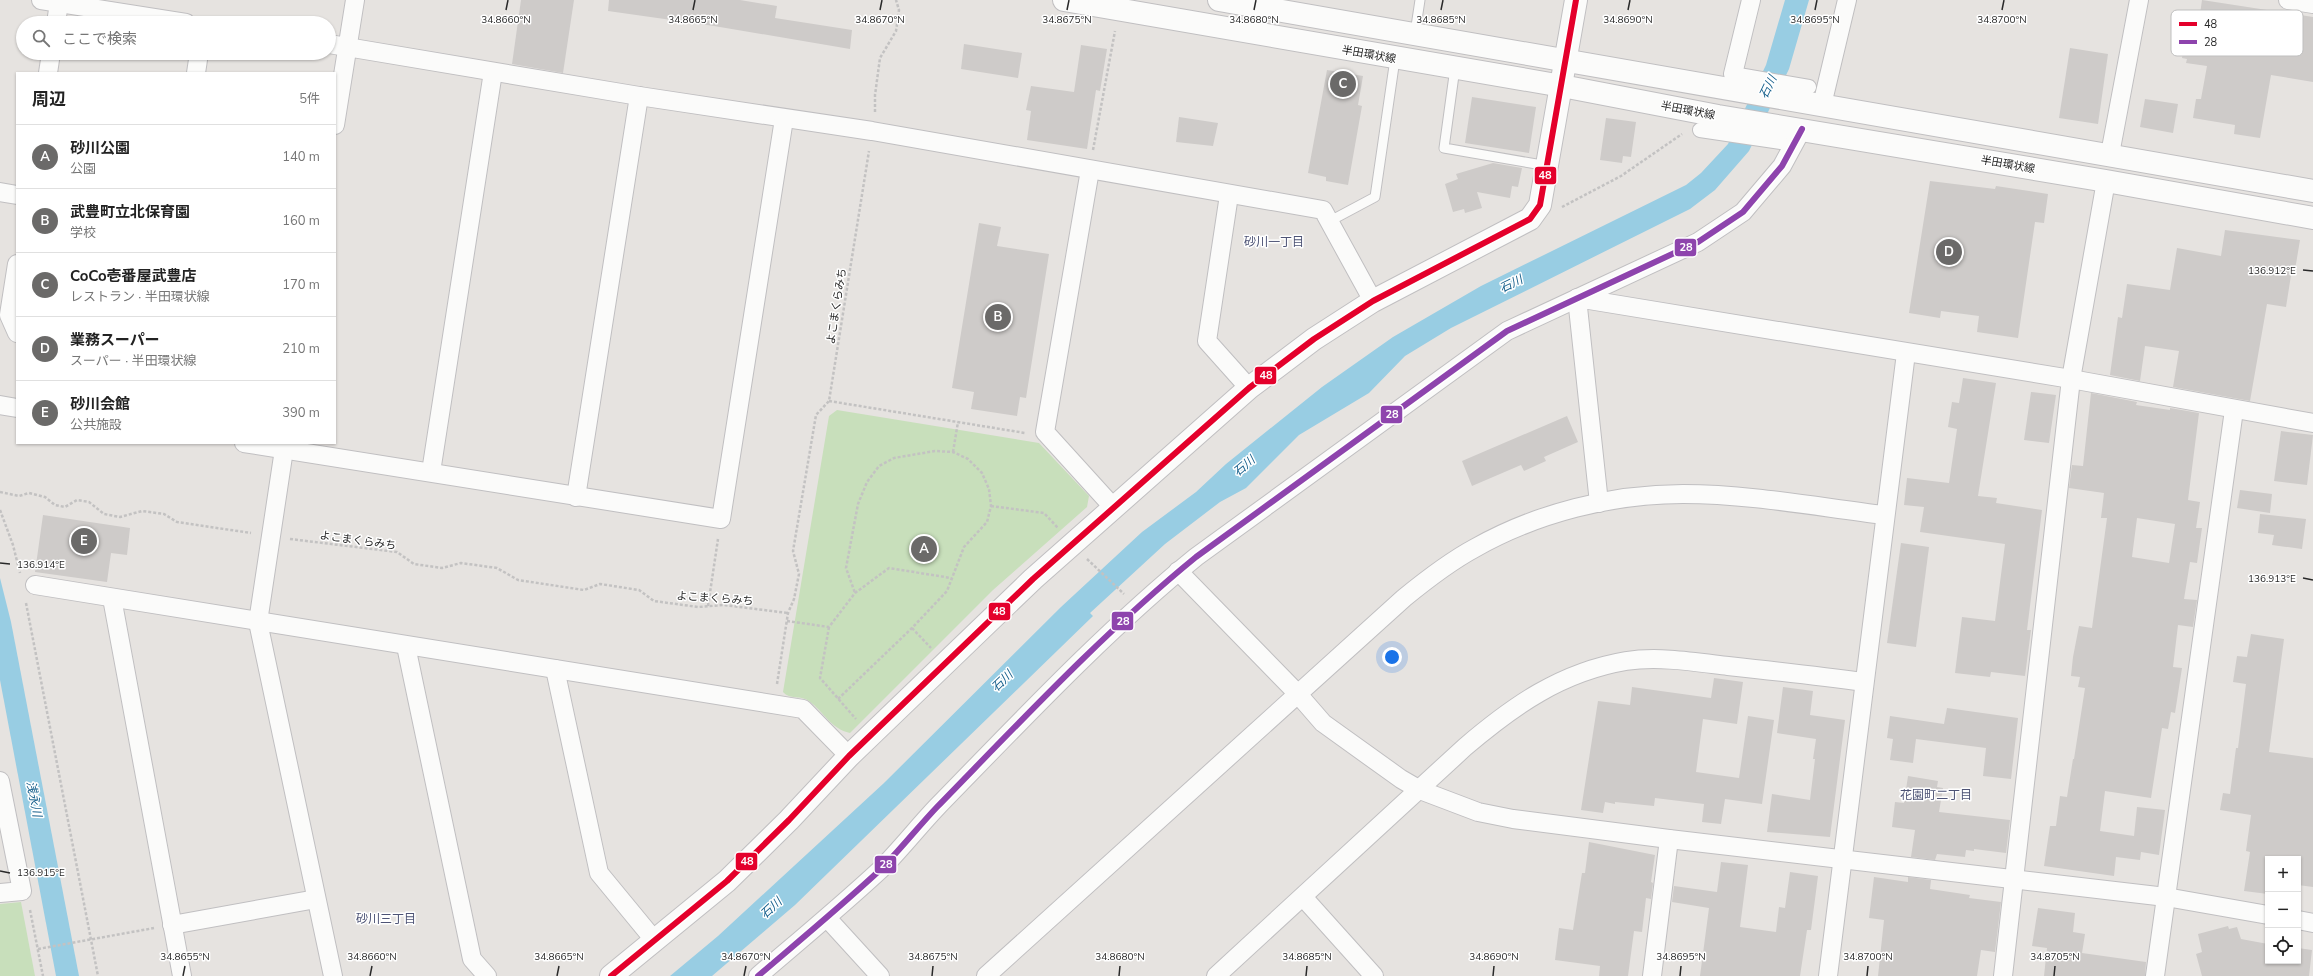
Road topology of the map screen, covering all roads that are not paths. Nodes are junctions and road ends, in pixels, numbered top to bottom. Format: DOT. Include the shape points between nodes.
graph roads {
  1 [pos="41,0"];
  2 [pos="355,0"];
  3 [pos="1064,0"];
  4 [pos="1219,0"];
  5 [pos="1420,0"];
  6 [pos="1576,0"];
  7 [pos="1751,0"];
  8 [pos="1846,0"];
  9 [pos="2138,0"];
  10 [pos="2288,0"];
  11 [pos="60,3"];
  12 [pos="2313,4"];
  13 [pos="57,16"];
  14 [pos="142,16"];
  15 [pos="1414,33"];
  16 [pos="336,45"];
  17 [pos="347,47"];
  18 [pos="1395,59"];
  19 [pos="50,60"];
  20 [pos="198,60"];
  21 [pos="1566,60"];
  22 [pos="1455,68"];
  23 [pos="48,72"];
  24 [pos="196,72"];
  25 [pos="493,72"];
  26 [pos="1732,82"];
  27 [pos="1562,86"];
  28 [pos="638,96"];
  29 [pos="1812,98"];
  30 [pos="336,118"];
  31 [pos="784,119"];
  32 [pos="1700,130"];
  33 [pos="1791,133"];
  34 [pos="2110,154"];
  35 [pos="1548,166"];
  36 [pos="1090,170"];
  37 [pos="2106,181"];
  38 [pos="2313,191"];
  39 [pos="0,192"];
  40 [pos="16,195"];
  41 [pos="1229,195"];
  42 [pos="2313,218"];
  43 [pos="1330,222"];
  44 [pos="16,270"];
  45 [pos="1577,298"];
  46 [pos="1373,301"];
  47 [pos="16,331"];
  48 [pos="1906,353"];
  49 [pos="2071,379"];
  50 [pos="1249,388"];
  51 [pos="0,405"];
  52 [pos="16,408"];
  53 [pos="2234,410"];
  54 [pos="2313,423"];
  55 [pos="258,444"];
  56 [pos="285,446"];
  57 [pos="431,472"];
  58 [pos="576,496"];
  59 [pos="1599,503"];
  60 [pos="1114,508"];
  61 [pos="1884,515"];
  62 [pos="1178,571"];
  63 [pos="27,586"];
  64 [pos="112,598"];
  65 [pos="258,622"];
  66 [pos="406,646"];
  67 [pos="555,669"];
  68 [pos="1864,682"];
  69 [pos="1297,693"];
  70 [pos="849,756"];
  71 [pos="0,781"];
  72 [pos="1420,790"];
  73 [pos="1669,839"];
  74 [pos="1843,859"];
  75 [pos="2014,879"];
  76 [pos="0,893"];
  77 [pos="1303,897"];
  78 [pos="2166,897"];
  79 [pos="316,899"];
  80 [pos="2265,914"];
  81 [pos="827,918"];
  82 [pos="2301,921"];
  83 [pos="2313,923"];
  84 [pos="172,925"];
  85 [pos="656,941"];
  86 [pos="182,976"];
  87 [pos="333,976"];
  88 [pos="487,976"];
  89 [pos="611,976"];
  90 [pos="758,976"];
  91 [pos="880,976"];
  92 [pos="986,976"];
  93 [pos="1216,976"];
  94 [pos="1374,976"];
  95 [pos="1652,976"];
  96 [pos="1828,976"];
  97 [pos="2003,976"];
  98 [pos="2155,976"];
  1 -- 11 [label="street"];
  2 -- 17 [label="street"];
  3 -- 18 [label="main road, 半田環状線" via="1228,27"];
  4 -- 15 [label="main road"];
  5 -- 15 [label="lane"];
  6 -- 21 [label="main road"];
  7 -- 26 [label="street"];
  8 -- 29 [label="street"];
  9 -- 34 [label="street"];
  10 -- 12 [label="street"];
  11 -- 13 [label="street"];
  11 -- 14 [label="street"];
  15 -- 21 [label="main road"];
  16 -- 17 [label="street"];
  17 -- 25 [label="street"];
  17 -- 30 [label="street"];
  18 -- 22 [label="main road, 半田環状線"];
  18 -- 43 [label="lane" via="1375,197"];
  19 -- 23 [label="street"];
  20 -- 24 [label="street"];
  21 -- 26 [label="main road"];
  21 -- 27 [label="main road"];
  22 -- 27 [label="main road, 半田環状線"];
  22 -- 35 [label="lane" via="1444,148"];
  25 -- 28 [label="street"];
  25 -- 57 [label="street"];
  26 -- 29 [label="main road"];
  27 -- 33 [label="main road, 半田環状線"];
  27 -- 35 [label="main road"];
  28 -- 31 [label="street"];
  28 -- 58 [label="street"];
  29 -- 34 [label="main road"];
  31 -- 36 [label="street"];
  31 -- 58 [label="street" via="721,519"];
  32 -- 33 [label="street"];
  33 -- 37 [label="main road, 半田環状線"];
  33 -- 45 [label="street" via="1782,166 1743,212 1698,242"];
  34 -- 38 [label="main road"];
  35 -- 46 [label="main road" via="1540,205 1530,219"];
  36 -- 41 [label="street"];
  36 -- 60 [label="street" via="1045,432"];
  37 -- 42 [label="main road, 半田環状線"];
  37 -- 49 [label="street"];
  39 -- 40 [label="street"];
  41 -- 43 [label="street" via="1324,210"];
  41 -- 50 [label="street" via="1207,341"];
  43 -- 46 [label="street" via="1356,259"];
  44 -- 47 [label="street" via="9,314"];
  45 -- 48 [label="street"];
  45 -- 59 [label="street"];
  45 -- 62 [label="street" via="1507,331"];
  46 -- 50 [label="main road" via="1314,339"];
  48 -- 49 [label="street"];
  48 -- 61 [label="street"];
  49 -- 53 [label="street"];
  49 -- 75 [label="street"];
  50 -- 60 [label="main road"];
  51 -- 52 [label="street"];
  53 -- 54 [label="street"];
  53 -- 78 [label="street"];
  55 -- 56 [label="street"];
  56 -- 57 [label="street"];
  56 -- 65 [label="street"];
  57 -- 58 [label="street"];
  59 -- 61 [label="street" via="1682,494"];
  59 -- 69 [label="street" via="1546,517 1474,548 1404,598"];
  60 -- 70 [label="main road" via="1033,579"];
  61 -- 68 [label="street"];
  62 -- 69 [label="street"];
  62 -- 81 [label="street" via="1093,650 936,808 881,869"];
  63 -- 64 [label="street"];
  64 -- 65 [label="street"];
  64 -- 84 [label="street"];
  65 -- 66 [label="street"];
  65 -- 79 [label="street"];
  66 -- 67 [label="street"];
  66 -- 88 [label="street" via="472,959"];
  67 -- 70 [label="street" via="803,709"];
  67 -- 85 [label="street" via="599,873"];
  68 -- 72 [label="street" via="1676,660 1627,661 1595,668 1532,695 1500,718"];
  68 -- 74 [label="street"];
  69 -- 72 [label="street" via="1323,723"];
  69 -- 92 [label="street"];
  70 -- 85 [label="main road" via="727,881"];
  71 -- 76 [label="street" via="22,891"];
  72 -- 73 [label="street" via="1478,812 1513,819"];
  72 -- 77 [label="street"];
  73 -- 74 [label="street"];
  73 -- 95 [label="street"];
  74 -- 75 [label="street"];
  74 -- 96 [label="street"];
  75 -- 78 [label="street"];
  75 -- 97 [label="street"];
  77 -- 93 [label="street"];
  77 -- 94 [label="street"];
  78 -- 80 [label="street"];
  78 -- 98 [label="street"];
  79 -- 84 [label="street"];
  79 -- 87 [label="street"];
  81 -- 90 [label="street"];
  81 -- 91 [label="street"];
  82 -- 83 [label="street"];
  84 -- 86 [label="street"];
  85 -- 89 [label="main road"];
}
